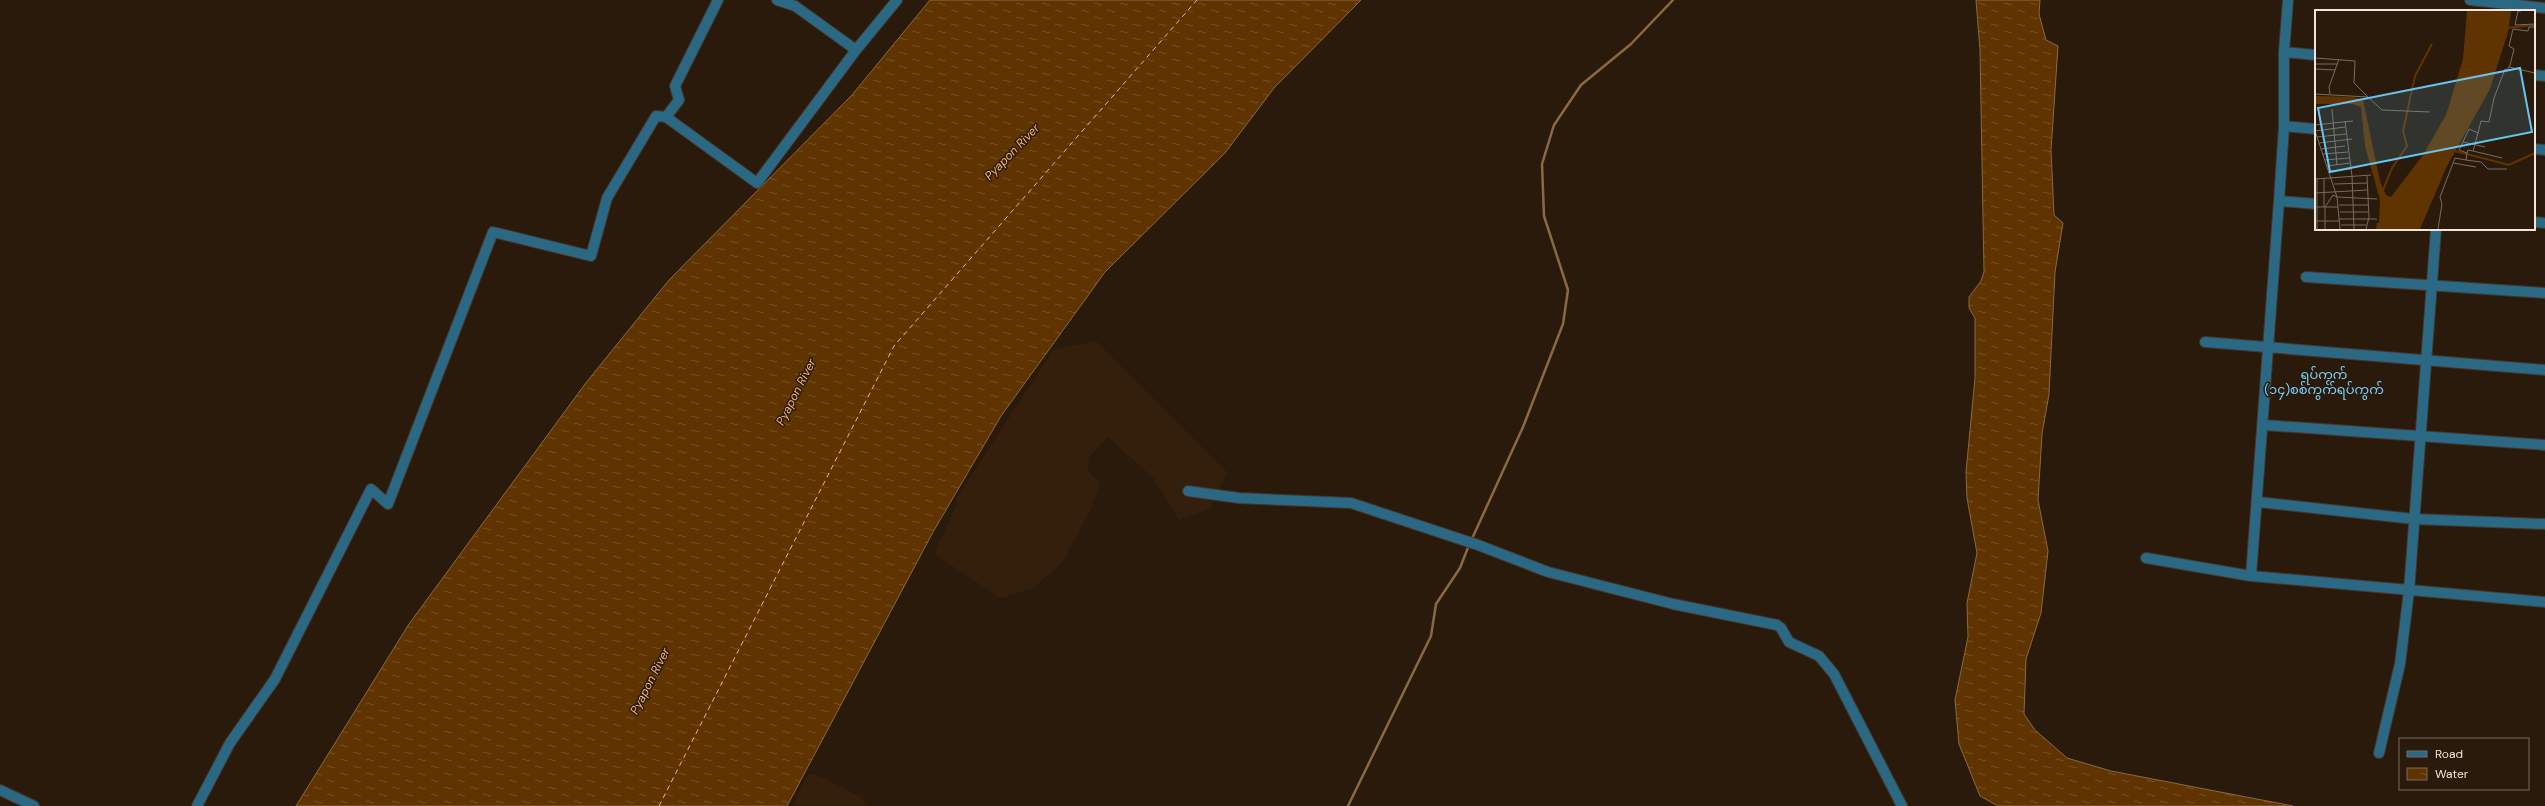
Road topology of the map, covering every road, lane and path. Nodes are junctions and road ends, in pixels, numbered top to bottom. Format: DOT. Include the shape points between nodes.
graph roads {
  1 [pos="718,0"];
  2 [pos="777,0"];
  3 [pos="897,0"];
  4 [pos="2288,0"];
  5 [pos="2470,0"];
  6 [pos="2545,8"];
  7 [pos="856,50"];
  8 [pos="2284,52"];
  9 [pos="2315,55"];
  10 [pos="2535,75"];
  11 [pos="2545,76"];
  12 [pos="666,117"];
  13 [pos="2284,126"];
  14 [pos="2315,129"];
  15 [pos="2535,149"];
  16 [pos="2545,150"];
  17 [pos="2279,201"];
  18 [pos="2315,204"];
  19 [pos="2535,222"];
  20 [pos="2545,223"];
  21 [pos="2436,230"];
  22 [pos="2306,277"];
  23 [pos="2432,285"];
  24 [pos="2545,293"];
  25 [pos="2205,342"];
  26 [pos="2270,348"];
  27 [pos="2428,360"];
  28 [pos="2545,370"];
  29 [pos="2264,425"];
  30 [pos="2422,437"];
  31 [pos="2545,445"];
  32 [pos="1188,491"];
  33 [pos="2258,502"];
  34 [pos="2414,519"];
  35 [pos="2545,524"];
  36 [pos="2146,558"];
  37 [pos="2251,576"];
  38 [pos="2409,591"];
  39 [pos="2545,602"];
  40 [pos="2379,753"];
  41 [pos="0,790"];
  42 [pos="34,806"];
  43 [pos="197,806"];
  44 [pos="1902,806"];
  1 -- 12 [label="street" via="675,86 679,100"];
  2 -- 7 [label="street" via="795,6"];
  3 -- 7 [label="street"];
  4 -- 8 [label="street"];
  5 -- 6 [label="street"];
  7 -- 12 [label="street" via="757,183"];
  8 -- 9 [label="street"];
  8 -- 13 [label="street"];
  10 -- 11 [label="street"];
  12 -- 43 [label="street" via="656,116 607,198 592,256 493,232 388,504 371,489 275,679 230,743"];
  13 -- 14 [label="street"];
  13 -- 17 [label="street"];
  15 -- 16 [label="street"];
  17 -- 18 [label="street"];
  17 -- 26 [label="street" via="2272,275"];
  19 -- 20 [label="street"];
  21 -- 23 [label="street"];
  22 -- 23 [label="street"];
  23 -- 24 [label="street"];
  23 -- 27 [label="street"];
  25 -- 26 [label="street"];
  26 -- 27 [label="street"];
  26 -- 29 [label="street"];
  27 -- 28 [label="street"];
  27 -- 30 [label="street"];
  29 -- 30 [label="street"];
  29 -- 33 [label="street"];
  30 -- 31 [label="street"];
  30 -- 34 [label="street"];
  32 -- 44 [label="street" via="1239,498 1351,503 1548,572 1654,600 1781,628 1789,642 1819,656 1834,674"];
  33 -- 34 [label="street"];
  33 -- 37 [label="street"];
  34 -- 35 [label="street"];
  34 -- 38 [label="street"];
  36 -- 37 [label="street"];
  37 -- 38 [label="street"];
  38 -- 39 [label="street"];
  38 -- 40 [label="street" via="2400,664"];
  41 -- 42 [label="street"];
}
